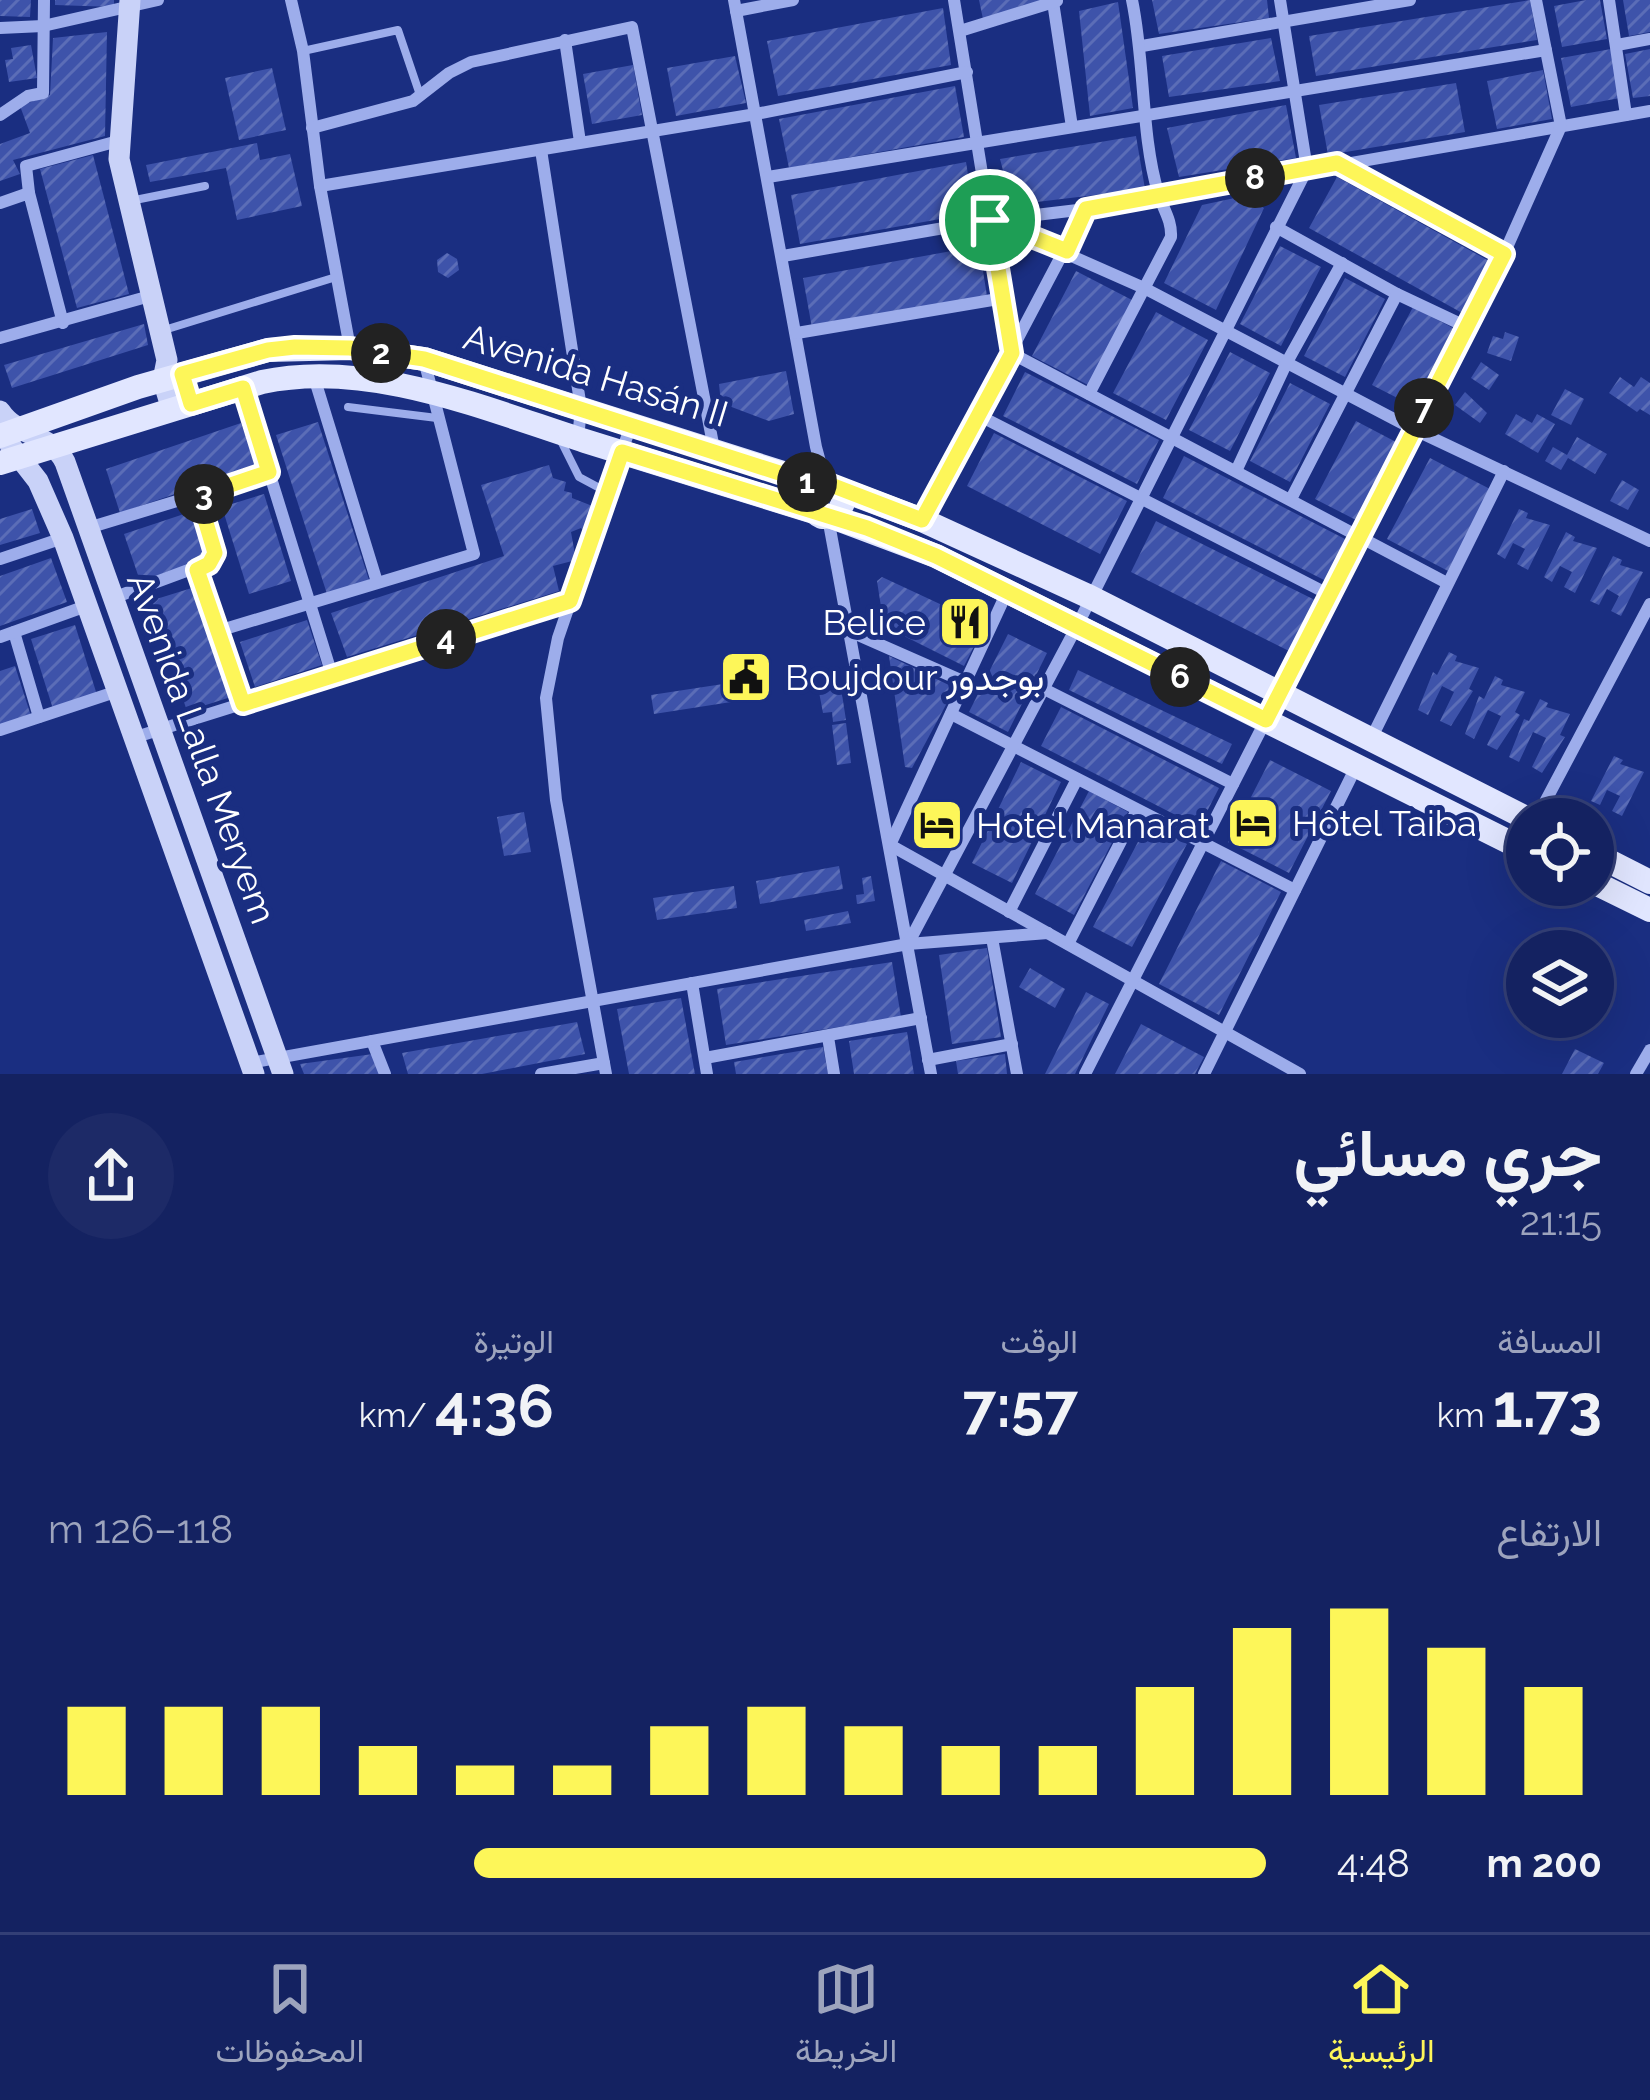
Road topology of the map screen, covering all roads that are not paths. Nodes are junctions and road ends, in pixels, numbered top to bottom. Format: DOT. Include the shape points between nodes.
graph roads {
  1 [pos="44,0"];
  2 [pos="158,0"];
  3 [pos="292,0"];
  4 [pos="793,0"];
  5 [pos="954,0"];
  6 [pos="1132,0"];
  7 [pos="1280,0"];
  8 [pos="1410,0"];
  9 [pos="1536,0"];
  10 [pos="1609,0"];
  11 [pos="1056,1"];
  12 [pos="129,4"];
  13 [pos="735,6"];
  14 [pos="1283,22"];
  15 [pos="43,26"];
  16 [pos="0,28"];
  17 [pos="961,31"];
  18 [pos="1650,39"];
  19 [pos="565,40"];
  20 [pos="1617,45"];
  21 [pos="1142,46"];
  22 [pos="304,50"];
  23 [pos="1546,50"];
  24 [pos="967,72"];
  25 [pos="1297,91"];
  26 [pos="421,97"];
  27 [pos="1650,111"];
  28 [pos="756,114"];
  29 [pos="1147,115"];
  30 [pos="1626,115"];
  31 [pos="0,116"];
  32 [pos="1561,126"];
  33 [pos="1072,127"];
  34 [pos="312,128"];
  35 [pos="654,130"];
  36 [pos="118,140"];
  37 [pos="580,142"];
  38 [pos="979,142"];
  39 [pos="541,150"];
  40 [pos="1337,163"];
  41 [pos="1307,169"];
  42 [pos="768,177"];
  43 [pos="205,186"];
  44 [pos="320,186"];
  45 [pos="29,193"];
  46 [pos="1158,194"];
  47 [pos="129,201"];
  48 [pos="0,203"];
  49 [pos="1086,209"];
  50 [pos="990,220"];
  51 [pos="1276,226"];
  52 [pos="1067,251"];
  53 [pos="1504,254"];
  54 [pos="783,256"];
  55 [pos="1342,262"];
  56 [pos="336,277"];
  57 [pos="1144,288"];
  58 [pos="1397,294"];
  59 [pos="150,296"];
  60 [pos="1004,298"];
  61 [pos="63,322"];
  62 [pos="1467,326"];
  63 [pos="1226,330"];
  64 [pos="160,331"];
  65 [pos="797,333"];
  66 [pos="0,338"];
  67 [pos="350,348"];
  68 [pos="1012,353"];
  69 [pos="424,359"];
  70 [pos="1287,362"];
  71 [pos="171,371"];
  72 [pos="314,377"];
  73 [pos="243,388"];
  74 [pos="1089,394"];
  75 [pos="1345,394"];
  76 [pos="434,405"];
  77 [pos="348,406"];
  78 [pos="182,407"];
  79 [pos="581,408"];
  80 [pos="978,415"];
  81 [pos="632,424"];
  82 [pos="4,429"];
  83 [pos="1413,429"];
  84 [pos="568,435"];
  85 [pos="1172,437"];
  86 [pos="56,446"];
  87 [pos="714,449"];
  88 [pos="622,452"];
  89 [pos="10,460"];
  90 [pos="1237,469"];
  91 [pos="269,472"];
  92 [pos="1504,472"];
  93 [pos="829,487"];
  94 [pos="608,493"];
  95 [pos="198,496"];
  96 [pos="1141,496"];
  97 [pos="1291,499"];
  98 [pos="825,516"];
  99 [pos="922,520"];
  100 [pos="88,528"];
  101 [pos="1359,537"];
  102 [pos="63,538"];
  103 [pos="1650,541"];
  104 [pos="0,559"];
  105 [pos="197,570"];
  106 [pos="377,582"];
  107 [pos="1447,583"];
  108 [pos="1007,591"];
  109 [pos="1328,594"];
  110 [pos="1090,597"];
  111 [pos="113,598"];
  112 [pos="570,601"];
  113 [pos="308,603"];
  114 [pos="88,604"];
  115 [pos="1650,604"];
  116 [pos="1077,626"];
  117 [pos="218,631"];
  118 [pos="849,631"];
  119 [pos="7,634"];
  120 [pos="332,675"];
  121 [pos="965,682"];
  122 [pos="1044,689"];
  123 [pos="119,690"];
  124 [pos="1279,694"];
  125 [pos="243,704"];
  126 [pos="950,713"];
  127 [pos="39,717"];
  128 [pos="1266,720"];
  129 [pos="0,730"];
  130 [pos="163,730"];
  131 [pos="136,737"];
  132 [pos="1370,740"];
  133 [pos="1013,746"];
  134 [pos="1357,766"];
  135 [pos="1077,779"];
  136 [pos="1233,784"];
  137 [pos="1544,798"];
  138 [pos="1506,806"];
  139 [pos="1137,810"];
  140 [pos="1506,837"];
  141 [pos="1203,843"];
  142 [pos="890,845"];
  143 [pos="1614,864"];
  144 [pos="944,876"];
  145 [pos="1650,882"];
  146 [pos="1294,890"];
  147 [pos="1614,892"];
  148 [pos="1650,910"];
  149 [pos="1009,912"];
  150 [pos="1048,933"];
  151 [pos="992,938"];
  152 [pos="908,944"];
  153 [pos="1068,944"];
  154 [pos="1133,981"];
  155 [pos="692,983"];
  156 [pos="593,1001"];
  157 [pos="921,1018"];
  158 [pos="1225,1032"];
  159 [pos="828,1037"];
  160 [pos="372,1041"];
  161 [pos="1012,1044"];
  162 [pos="1649,1052"];
  163 [pos="705,1058"];
  164 [pos="280,1066"];
  165 [pos="930,1067"];
  166 [pos="252,1069"];
  167 [pos="605,1069"];
  168 [pos="385,1074"];
  169 [pos="541,1074"];
  170 [pos="707,1074"];
  171 [pos="834,1074"];
  172 [pos="1017,1074"];
  173 [pos="1085,1074"];
  174 [pos="1204,1074"];
  175 [pos="1300,1074"];
  176 [pos="1636,1074"];
  1 -- 15 [label="street"];
  2 -- 12 [label="street"];
  3 -- 22 [label="street"];
  4 -- 13 [label="street"];
  5 -- 17 [label="street"];
  6 -- 21 [label="street"];
  7 -- 14 [label="street"];
  8 -- 14 [label="street"];
  9 -- 23 [label="street"];
  10 -- 20 [label="street"];
  11 -- 17 [label="street"];
  11 -- 33 [label="street"];
  12 -- 15 [label="street"];
  12 -- 36 [label="street"];
  13 -- 28 [label="street"];
  14 -- 21 [label="street"];
  14 -- 25 [label="street"];
  15 -- 16 [label="street"];
  15 -- 31 [label="street" via="43,93"];
  17 -- 24 [label="street"];
  18 -- 20 [label="street"];
  19 -- 26 [label="street" via="471,62"];
  19 -- 35 [label="street" via="632,27"];
  19 -- 37 [label="street"];
  20 -- 30 [label="street"];
  21 -- 29 [label="street"];
  22 -- 26 [label="lane" via="398,30"];
  22 -- 34 [label="street"];
  23 -- 25 [label="street"];
  23 -- 32 [label="street"];
  24 -- 28 [label="street"];
  24 -- 38 [label="street"];
  25 -- 29 [label="street"];
  25 -- 41 [label="street"];
  26 -- 34 [label="street"];
  27 -- 30 [label="street"];
  28 -- 35 [label="street"];
  28 -- 42 [label="street"];
  29 -- 33 [label="street"];
  29 -- 46 [label="street"];
  30 -- 32 [label="street"];
  32 -- 40 [label="street"];
  32 -- 53 [label="street"];
  33 -- 38 [label="street"];
  34 -- 44 [label="street"];
  35 -- 37 [label="street"];
  35 -- 87 [label="street"];
  36 -- 45 [label="street" via="26,166"];
  36 -- 47 [label="street"];
  37 -- 39 [label="street"];
  38 -- 42 [label="street"];
  38 -- 50 [label="street"];
  39 -- 44 [label="street"];
  39 -- 79 [label="street"];
  40 -- 41 [label="street"];
  40 -- 53 [label="street"];
  41 -- 46 [label="street"];
  41 -- 51 [label="street"];
  42 -- 54 [label="street"];
  43 -- 47 [label="lane"];
  44 -- 56 [label="street"];
  45 -- 48 [label="street"];
  45 -- 61 [label="street"];
  46 -- 49 [label="street"];
  46 -- 57 [label="street" via="1171,237"];
  47 -- 59 [label="street"];
  49 -- 50 [label="street"];
  49 -- 52 [label="street"];
  50 -- 52 [label="street"];
  50 -- 54 [label="street"];
  50 -- 60 [label="street"];
  51 -- 55 [label="street"];
  51 -- 63 [label="street"];
  52 -- 57 [label="street"];
  52 -- 68 [label="street"];
  53 -- 62 [label="street"];
  54 -- 65 [label="street"];
  55 -- 58 [label="street"];
  55 -- 70 [label="street"];
  56 -- 64 [label="lane"];
  56 -- 67 [label="street"];
  57 -- 63 [label="street"];
  57 -- 74 [label="street"];
  58 -- 62 [label="street"];
  58 -- 75 [label="street"];
  59 -- 61 [label="street"];
  59 -- 64 [label="street"];
  60 -- 65 [label="street"];
  60 -- 68 [label="street"];
  61 -- 66 [label="street"];
  62 -- 83 [label="street"];
  63 -- 70 [label="street"];
  63 -- 85 [label="street"];
  64 -- 71 [label="street"];
  65 -- 93 [label="street"];
  67 -- 69 [label="main road, Avenida Hasán II"];
  67 -- 71 [label="main road, Avenida Hasán II" via="268,350"];
  68 -- 74 [label="street"];
  68 -- 80 [label="street"];
  69 -- 76 [label="street"];
  69 -- 79 [label="main road, Avenida Hasán II"];
  70 -- 75 [label="street"];
  70 -- 90 [label="street"];
  71 -- 78 [label="street"];
  71 -- 82 [label="main road, Avenida Hasán II"];
  72 -- 73 [label="main road, Avenida Hasán II"];
  72 -- 76 [label="main road, Avenida Hasán II"];
  72 -- 106 [label="street"];
  73 -- 78 [label="main road, Avenida Hasán II"];
  73 -- 91 [label="street"];
  74 -- 85 [label="street"];
  75 -- 83 [label="street"];
  75 -- 97 [label="street"];
  76 -- 77 [label="lane"];
  76 -- 84 [label="main road, Avenida Hasán II"];
  76 -- 106 [label="street" via="474,554"];
  78 -- 86 [label="main road, Avenida Hasán II"];
  79 -- 81 [label="main road, Avenida Hasán II"];
  79 -- 84 [label="street"];
  80 -- 96 [label="street"];
  80 -- 99 [label="street"];
  81 -- 87 [label="main road, Avenida Hasán II"];
  81 -- 88 [label="street"];
  82 -- 86 [label="street"];
  82 -- 89 [label="street, Avenida Lalla Meryem"];
  83 -- 92 [label="street"];
  83 -- 101 [label="street"];
  84 -- 88 [label="main road, Avenida Hasán II"];
  84 -- 94 [label="lane" via="579,477"];
  85 -- 90 [label="street"];
  85 -- 96 [label="street"];
  86 -- 89 [label="main road, Avenida Hasán II"];
  86 -- 100 [label="street, Avenida Lalla Meryem"];
  87 -- 93 [label="main road, Avenida Hasán II"];
  88 -- 94 [label="street"];
  88 -- 98 [label="main road, Avenida Hasán II"];
  89 -- 102 [label="street, Avenida Lalla Meryem" via="38,481"];
  90 -- 97 [label="street"];
  91 -- 95 [label="street"];
  91 -- 113 [label="street"];
  92 -- 103 [label="street"];
  92 -- 107 [label="street"];
  93 -- 98 [label="main road" via="843,506"];
  93 -- 99 [label="main road, Avenida Hasán II"];
  94 -- 112 [label="street"];
  95 -- 100 [label="street"];
  95 -- 105 [label="street" via="215,553"];
  96 -- 109 [label="street"];
  96 -- 110 [label="street"];
  97 -- 101 [label="street"];
  98 -- 108 [label="main road, Avenida Hasán II"];
  98 -- 118 [label="street"];
  99 -- 110 [label="main road, Avenida Hasán II"];
  100 -- 111 [label="street, Avenida Lalla Meryem"];
  101 -- 107 [label="street"];
  101 -- 109 [label="street"];
  102 -- 104 [label="street"];
  102 -- 114 [label="street, Avenida Lalla Meryem"];
  105 -- 111 [label="street"];
  105 -- 117 [label="street"];
  106 -- 113 [label="street"];
  107 -- 132 [label="street"];
  108 -- 116 [label="main road, Avenida Hasán II"];
  108 -- 121 [label="street"];
  109 -- 124 [label="street"];
  110 -- 116 [label="street"];
  110 -- 124 [label="main road, Avenida Hasán II"];
  111 -- 130 [label="street, Avenida Lalla Meryem"];
  112 -- 120 [label="street"];
  112 -- 156 [label="street" via="546,698"];
  113 -- 117 [label="street"];
  113 -- 120 [label="street"];
  114 -- 119 [label="street"];
  114 -- 123 [label="street, Avenida Lalla Meryem"];
  115 -- 137 [label="street"];
  116 -- 122 [label="street"];
  116 -- 128 [label="main road, Avenida Hasán II"];
  117 -- 125 [label="street"];
  118 -- 121 [label="street"];
  118 -- 142 [label="street"];
  119 -- 127 [label="street"];
  120 -- 125 [label="street"];
  121 -- 126 [label="street"];
  122 -- 133 [label="street"];
  122 -- 136 [label="street"];
  123 -- 127 [label="street"];
  123 -- 131 [label="street, Avenida Lalla Meryem"];
  124 -- 128 [label="street"];
  124 -- 132 [label="main road, Avenida Hasán II"];
  125 -- 130 [label="street"];
  126 -- 133 [label="street"];
  126 -- 142 [label="street"];
  127 -- 129 [label="street"];
  128 -- 134 [label="main road, Avenida Hasán II"];
  128 -- 136 [label="street"];
  130 -- 131 [label="street"];
  130 -- 164 [label="street, Avenida Lalla Meryem"];
  131 -- 166 [label="street, Avenida Lalla Meryem"];
  132 -- 138 [label="main road, Avenida Hasán II"];
  133 -- 135 [label="street"];
  133 -- 144 [label="street"];
  134 -- 140 [label="main road, Avenida Hasán II"];
  134 -- 146 [label="street"];
  135 -- 139 [label="street"];
  135 -- 149 [label="street"];
  136 -- 141 [label="street"];
  139 -- 141 [label="street"];
  139 -- 153 [label="street"];
  141 -- 146 [label="street"];
  141 -- 154 [label="street"];
  142 -- 144 [label="street"];
  142 -- 152 [label="street"];
  143 -- 145 [label="main road"];
  144 -- 149 [label="street"];
  144 -- 152 [label="street"];
  146 -- 158 [label="street"];
  147 -- 148 [label="main road"];
  149 -- 150 [label="street"];
  150 -- 151 [label="street"];
  150 -- 153 [label="street"];
  151 -- 152 [label="street"];
  151 -- 161 [label="street"];
  152 -- 155 [label="street"];
  152 -- 157 [label="street"];
  153 -- 154 [label="street"];
  154 -- 158 [label="street"];
  154 -- 173 [label="street"];
  155 -- 156 [label="street"];
  155 -- 163 [label="street"];
  156 -- 160 [label="street"];
  156 -- 167 [label="street"];
  157 -- 159 [label="street"];
  157 -- 165 [label="street"];
  158 -- 174 [label="street"];
  158 -- 175 [label="street"];
  159 -- 163 [label="street"];
  159 -- 171 [label="street"];
  160 -- 164 [label="street"];
  160 -- 168 [label="street"];
  161 -- 165 [label="street"];
  161 -- 172 [label="street"];
  162 -- 176 [label="street"];
  163 -- 170 [label="street"];
  164 -- 166 [label="street"];
  167 -- 169 [label="street"];
}
